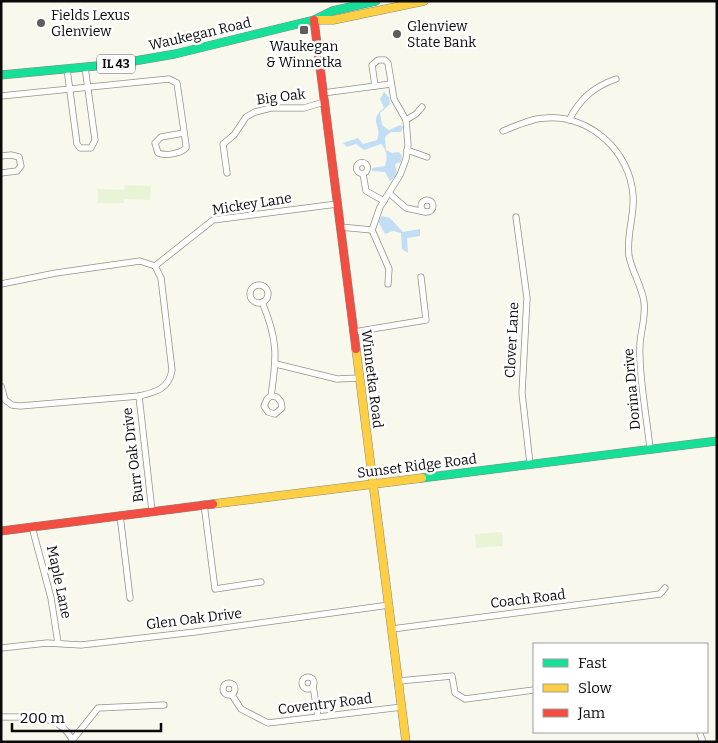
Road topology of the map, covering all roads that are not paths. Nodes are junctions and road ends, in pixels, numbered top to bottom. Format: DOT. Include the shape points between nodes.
graph roads {
  1 [pos="376,1"];
  2 [pos="424,1"];
  3 [pos="314,20"];
  4 [pos="85,67"];
  5 [pos="68,69"];
  6 [pos="1,75"];
  7 [pos="616,79"];
  8 [pos="391,84"];
  9 [pos="375,86"];
  10 [pos="88,88"];
  11 [pos="70,90"];
  12 [pos="323,93"];
  13 [pos="1,96"];
  14 [pos="324,102"];
  15 [pos="422,107"];
  16 [pos="406,120"];
  17 [pos="569,120"];
  18 [pos="503,131"];
  19 [pos="184,133"];
  20 [pos="407,150"];
  21 [pos="1,156"];
  22 [pos="427,158"];
  23 [pos="1,173"];
  24 [pos="227,173"];
  25 [pos="363,174"];
  26 [pos="389,193"];
  27 [pos="384,200"];
  28 [pos="337,204"];
  29 [pos="425,212"];
  30 [pos="516,217"];
  31 [pos="340,227"];
  32 [pos="372,230"];
  33 [pos="155,266"];
  34 [pos="421,277"];
  35 [pos="1,284"];
  36 [pos="388,284"];
  37 [pos="262,302"];
  38 [pos="354,332"];
  39 [pos="276,364"];
  40 [pos="360,378"];
  41 [pos="1,386"];
  42 [pos="139,396"];
  43 [pos="271,396"];
  44 [pos="717,441"];
  45 [pos="650,449"];
  46 [pos="530,464"];
  47 [pos="373,484"];
  48 [pos="204,504"];
  49 [pos="152,511"];
  50 [pos="120,516"];
  51 [pos="32,527"];
  52 [pos="1,531"];
  53 [pos="261,582"];
  54 [pos="665,588"];
  55 [pos="130,598"];
  56 [pos="389,605"];
  57 [pos="392,629"];
  58 [pos="58,643"];
  59 [pos="1,648"];
  60 [pos="399,681"];
  61 [pos="313,686"];
  62 [pos="533,690"];
  63 [pos="232,695"];
  64 [pos="164,704"];
  65 [pos="402,707"];
  66 [pos="1,717"];
  67 [pos="318,717"];
  68 [pos="700,734"];
  69 [pos="71,740"];
  70 [pos="406,742"];
  71 [pos="703,742"];
  1 -- 3 [label="street, Waukegan Road / IL 43" via="332,11"];
  2 -- 3 [label="street, Waukegan Road / IL 43" via="333,20"];
  3 -- 4 [label="street, Waukegan Road / IL 43" via="175,54"];
  3 -- 12 [label="street, Winnetka Road"];
  4 -- 5 [label="street, Waukegan Road / IL 43"];
  4 -- 10 [label="street"];
  5 -- 6 [label="street, Waukegan Road / IL 43"];
  5 -- 11 [label="street"];
  7 -- 17 [label="street" via="588,93"];
  8 -- 9 [label="street"];
  8 -- 9 [label="street" via="388,63 378,60 372,65"];
  8 -- 16 [label="street" via="394,99"];
  9 -- 12 [label="street"];
  10 -- 11 [label="street"];
  10 -- 11 [label="street" via="95,140 91,148 80,148 77,144"];
  10 -- 19 [label="street" via="175,80"];
  11 -- 13 [label="street"];
  12 -- 14 [label="street, Winnetka Road"];
  14 -- 24 [label="street, Big Oak" via="304,108 271,108 250,114 223,144"];
  14 -- 28 [label="street, Winnetka Road"];
  15 -- 16 [label="street"];
  16 -- 20 [label="street"];
  17 -- 18 [label="street, Dorina Drive" via="546,118"];
  17 -- 45 [label="street, Dorina Drive" via="593,130 612,144 631,180 634,207 629,256 644,301 640,344"];
  19 -- 19 [label="street" via="184,151 158,153 155,143 161,137"];
  20 -- 22 [label="street"];
  20 -- 26 [label="street" via="400,175"];
  21 -- 23 [label="street" via="11,154 18,157 21,166 17,171"];
  25 -- 27 [label="street" via="366,191"];
  26 -- 27 [label="street"];
  26 -- 29 [label="street" via="406,208"];
  27 -- 32 [label="street"];
  28 -- 31 [label="street, Winnetka Road"];
  28 -- 33 [label="street, Mickey Lane" via="213,220"];
  30 -- 46 [label="street, Clover Lane" via="527,298 522,394"];
  31 -- 32 [label="street"];
  31 -- 38 [label="street, Winnetka Road"];
  32 -- 36 [label="street" via="389,269"];
  33 -- 35 [label="street" via="140,261"];
  33 -- 42 [label="street" via="160,278 172,370 165,386"];
  34 -- 38 [label="street" via="426,320"];
  37 -- 39 [label="street" via="276,342"];
  38 -- 40 [label="street, Winnetka Road"];
  39 -- 40 [label="street" via="337,379"];
  39 -- 43 [label="street"];
  40 -- 47 [label="street, Winnetka Road"];
  41 -- 42 [label="street" via="5,400 12,405"];
  42 -- 49 [label="street, Burr Oak Drive"];
  44 -- 45 [label="street, Sunset Ridge Road"];
  45 -- 46 [label="street, Sunset Ridge Road"];
  46 -- 47 [label="street, Sunset Ridge Road"];
  47 -- 48 [label="street, Sunset Ridge Road"];
  47 -- 56 [label="street, Winnetka Road"];
  48 -- 49 [label="street, Sunset Ridge Road"];
  48 -- 53 [label="street" via="215,589"];
  49 -- 50 [label="street, Sunset Ridge Road"];
  50 -- 51 [label="street, Sunset Ridge Road"];
  50 -- 55 [label="street"];
  51 -- 52 [label="street, Sunset Ridge Road"];
  51 -- 58 [label="street, Maple Lane" via="51,598"];
  54 -- 57 [label="street, Coach Road" via="660,594"];
  56 -- 57 [label="street, Winnetka Road"];
  56 -- 58 [label="street, Glen Oak Drive" via="196,632 81,645"];
  57 -- 60 [label="street, Winnetka Road"];
  58 -- 59 [label="street, Glen Oak Drive"];
  60 -- 62 [label="street" via="452,676 455,693 465,699"];
  60 -- 65 [label="street, Winnetka Road"];
  61 -- 67 [label="street"];
  63 -- 67 [label="street, Coventry Road" via="241,709 268,723"];
  64 -- 69 [label="street" via="98,708"];
  65 -- 67 [label="street, Coventry Road"];
  65 -- 70 [label="street, Winnetka Road"];
  66 -- 69 [label="street" via="56,721 66,728"];
  68 -- 71 [label="street"];
}
